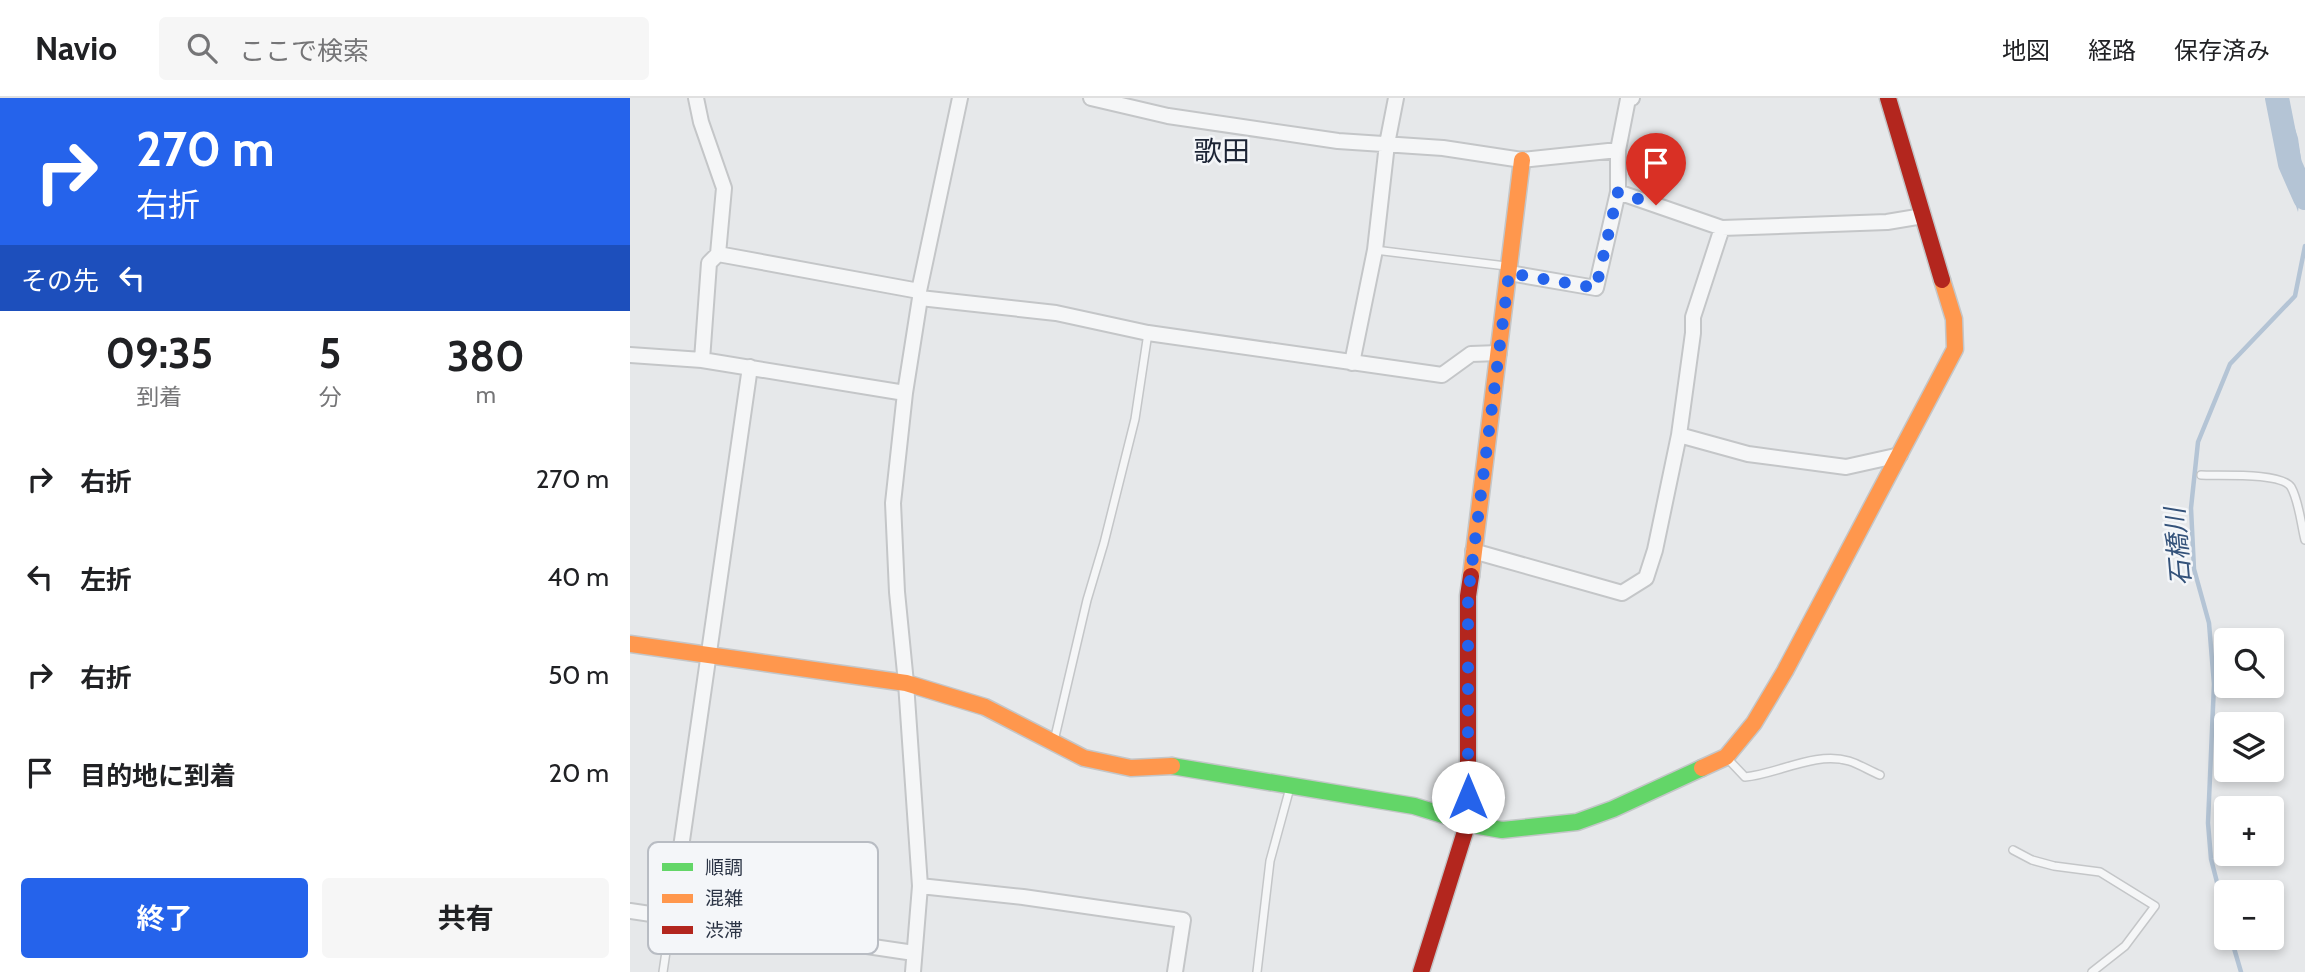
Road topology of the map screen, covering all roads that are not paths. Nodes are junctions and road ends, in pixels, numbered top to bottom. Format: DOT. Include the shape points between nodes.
graph roads {
  1 [pos="696,98"];
  2 [pos="960,98"];
  3 [pos="1091,98"];
  4 [pos="1396,98"];
  5 [pos="1629,98"];
  6 [pos="1888,98"];
  7 [pos="1387,144"];
  8 [pos="1619,150"];
  9 [pos="1522,160"];
  10 [pos="1618,192"];
  11 [pos="1923,216"];
  12 [pos="1722,228"];
  13 [pos="1375,250"];
  14 [pos="718,254"];
  15 [pos="1510,270"];
  16 [pos="920,295"];
  17 [pos="1148,332"];
  18 [pos="1499,353"];
  19 [pos="630,355"];
  20 [pos="702,360"];
  21 [pos="1352,363"];
  22 [pos="750,367"];
  23 [pos="905,393"];
  24 [pos="1679,435"];
  25 [pos="1900,455"];
  26 [pos="2201,475"];
  27 [pos="2305,540"];
  28 [pos="1473,551"];
  29 [pos="630,644"];
  30 [pos="707,655"];
  31 [pos="906,683"];
  32 [pos="1054,742"];
  33 [pos="1726,757"];
  34 [pos="1880,775"];
  35 [pos="1291,784"];
  36 [pos="1468,822"];
  37 [pos="681,842"];
  38 [pos="2013,850"];
  39 [pos="920,886"];
  40 [pos="630,911"];
  41 [pos="648,914"];
  42 [pos="878,948"];
  43 [pos="914,953"];
  44 [pos="666,954"];
  45 [pos="663,972"];
  46 [pos="913,972"];
  47 [pos="1175,972"];
  48 [pos="1257,972"];
  49 [pos="1421,972"];
  50 [pos="2092,972"];
  1 -- 14 [label="street" via="724,188"];
  2 -- 16 [label="street"];
  3 -- 7 [label="street" via="1168,116"];
  4 -- 7 [label="street"];
  5 -- 8 [label="street"];
  6 -- 11 [label="street"];
  7 -- 9 [label="street"];
  7 -- 13 [label="street"];
  8 -- 9 [label="street"];
  8 -- 10 [label="street"];
  9 -- 15 [label="street"];
  10 -- 12 [label="street"];
  10 -- 15 [label="street" via="1596,288"];
  11 -- 12 [label="street" via="1887,222"];
  11 -- 25 [label="street" via="1954,319 1955,349"];
  12 -- 24 [label="street" via="1693,317"];
  13 -- 15 [label="lane"];
  13 -- 21 [label="street"];
  14 -- 16 [label="street"];
  14 -- 20 [label="street" via="709,262"];
  15 -- 18 [label="street"];
  16 -- 17 [label="street" via="1056,313"];
  16 -- 23 [label="street"];
  17 -- 21 [label="street"];
  17 -- 32 [label="lane" via="1135,419"];
  18 -- 21 [label="street" via="1471,354 1442,375"];
  18 -- 28 [label="street"];
  19 -- 20 [label="street"];
  20 -- 22 [label="street"];
  22 -- 23 [label="street"];
  22 -- 30 [label="street"];
  23 -- 31 [label="street" via="893,503"];
  24 -- 25 [label="street" via="1748,454 1846,467"];
  24 -- 28 [label="street" via="1646,578 1622,593"];
  25 -- 33 [label="street" via="1785,671 1754,723"];
  26 -- 27 [label="lane" via="2286,482 2292,489"];
  28 -- 36 [label="street" via="1468,596"];
  29 -- 30 [label="street"];
  30 -- 31 [label="street"];
  30 -- 37 [label="street"];
  31 -- 32 [label="street" via="985,707"];
  31 -- 39 [label="street"];
  32 -- 35 [label="street" via="1084,758 1131,768 1177,766"];
  33 -- 34 [label="lane" via="1745,777 1827,759 1848,761"];
  33 -- 36 [label="street" via="1577,822 1502,830"];
  35 -- 36 [label="street" via="1414,806"];
  35 -- 48 [label="lane" via="1270,861"];
  36 -- 49 [label="street"];
  38 -- 50 [label="lane" via="2054,866 2100,873 2155,906 2125,946"];
  39 -- 43 [label="street"];
  39 -- 47 [label="street" via="1183,920"];
  40 -- 41 [label="street"];
  42 -- 43 [label="street"];
  43 -- 46 [label="street"];
  44 -- 45 [label="lane"];
}
